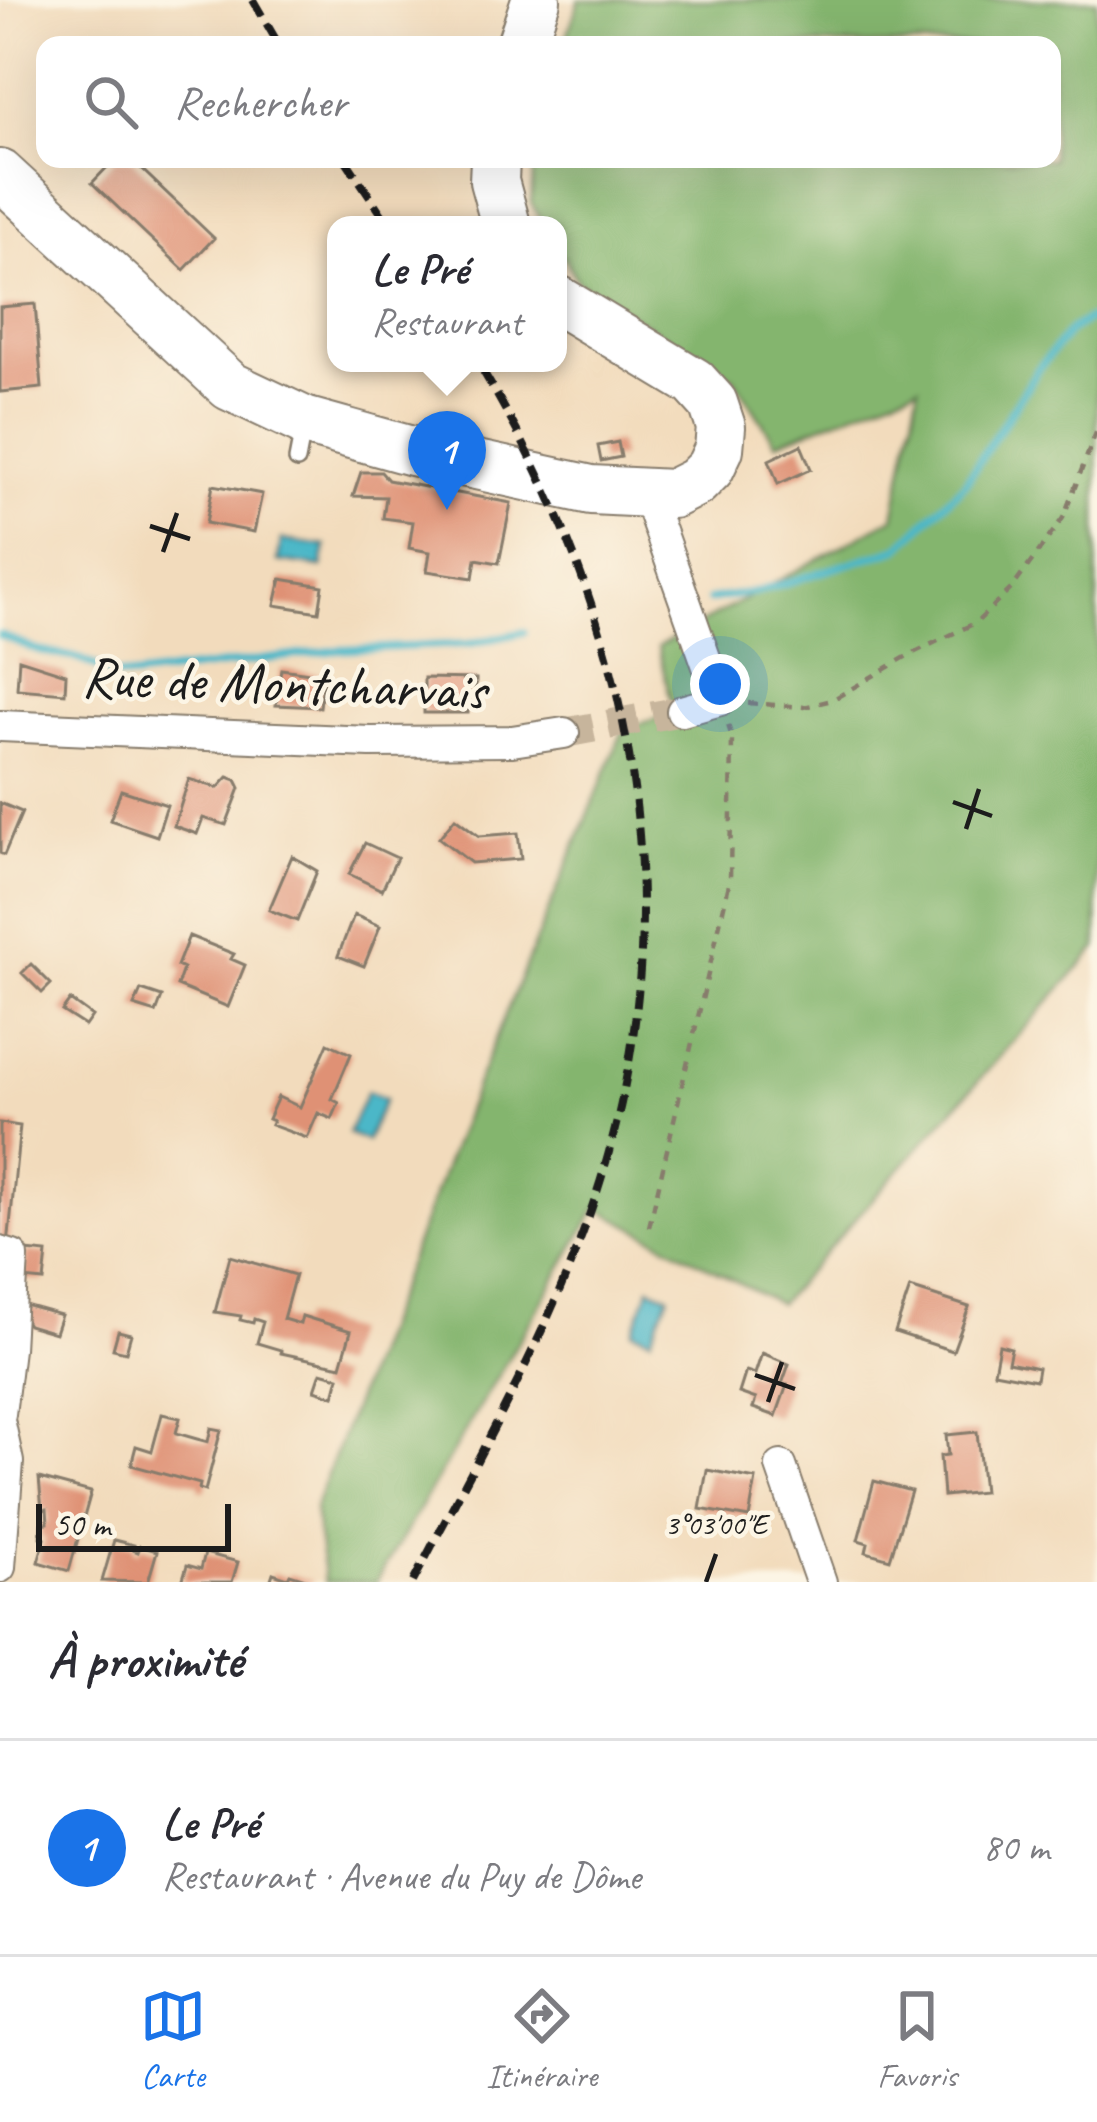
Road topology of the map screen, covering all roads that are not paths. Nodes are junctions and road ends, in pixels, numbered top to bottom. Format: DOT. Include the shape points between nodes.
graph roads {
  1 [pos="516,0"];
  2 [pos="536,0"];
  3 [pos="504,36"];
  4 [pos="524,36"];
  5 [pos="477,168"];
  6 [pos="495,168"];
  7 [pos="0,174"];
  8 [pos="481,216"];
  9 [pos="504,216"];
  10 [pos="567,305"];
  11 [pos="567,328"];
  12 [pos="644,490"];
  13 [pos="682,711"];
  14 [pos="0,726"];
  15 [pos="564,734"];
  16 [pos="0,1252"];
  17 [pos="0,1414"];
  18 [pos="0,1424"];
  19 [pos="782,1466"];
  20 [pos="0,1571"];
  21 [pos="7,1582"];
  22 [pos="821,1582"];
  1 -- 3 [label="main road"];
  2 -- 4 [label="main road"];
  5 -- 8 [label="main road"];
  6 -- 9 [label="main road"];
  7 -- 12 [label="main road" via="301,441 412,451 591,490"];
  10 -- 12 [label="main road" via="694,382 712,403 721,427 710,468 672,494"];
  11 -- 12 [label="main road" via="651,368 703,406 708,448 699,466"];
  12 -- 13 [label="street" via="720,700"];
  14 -- 15 [label="street, Rue de Montcharvais" via="370,742"];
  16 -- 17 [label="street" via="13,1256"];
  18 -- 20 [label="street" via="8,1462"];
  19 -- 22 [label="street"];
  20 -- 21 [label="street"];
}
